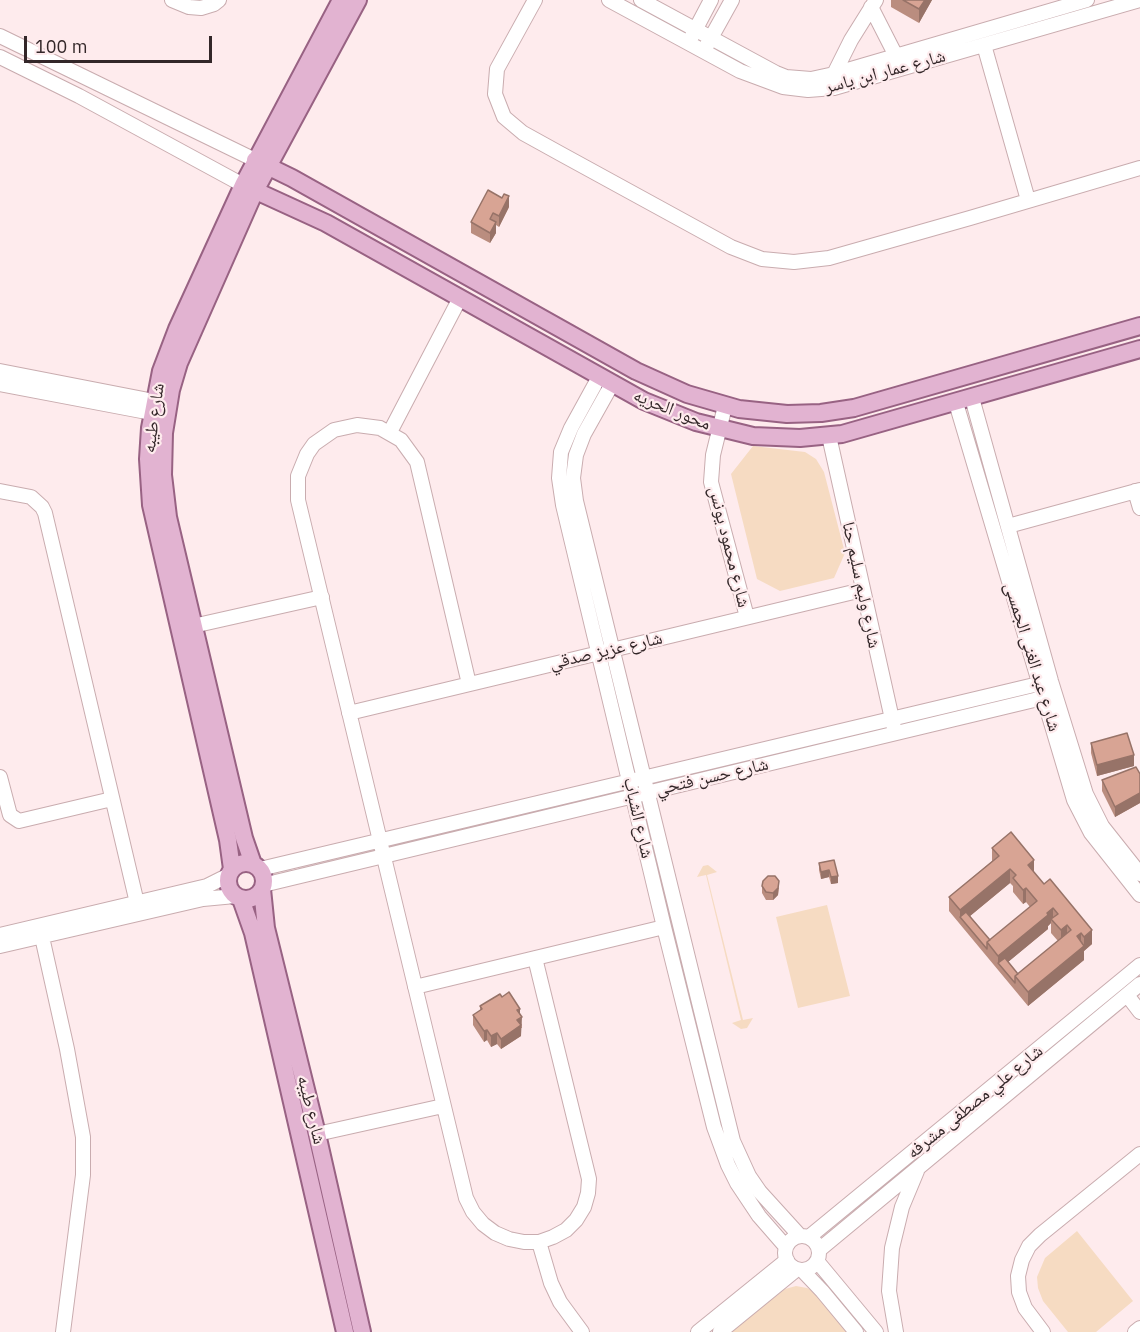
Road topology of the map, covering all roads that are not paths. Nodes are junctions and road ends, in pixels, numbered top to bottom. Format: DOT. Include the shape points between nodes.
graph roads {
  1 [pos="172,0"];
  2 [pos="219,0"];
  3 [pos="341,0"];
  4 [pos="358,0"];
  5 [pos="535,0"];
  6 [pos="609,0"];
  7 [pos="640,0"];
  8 [pos="711,0"];
  9 [pos="732,0"];
  10 [pos="1087,0"];
  11 [pos="1140,0"];
  12 [pos="873,4"];
  13 [pos="694,30"];
  14 [pos="0,36"];
  15 [pos="710,39"];
  16 [pos="688,44"];
  17 [pos="984,45"];
  18 [pos="703,52"];
  19 [pos="896,56"];
  20 [pos="0,57"];
  21 [pos="834,74"];
  22 [pos="262,163"];
  23 [pos="1140,168"];
  24 [pos="249,188"];
  25 [pos="1028,200"];
  26 [pos="460,298"];
  27 [pos="1140,326"];
  28 [pos="1140,349"];
  29 [pos="0,371"];
  30 [pos="606,380"];
  31 [pos="0,384"];
  32 [pos="964,400"];
  33 [pos="725,406"];
  34 [pos="153,407"];
  35 [pos="719,429"];
  36 [pos="390,432"];
  37 [pos="829,436"];
  38 [pos="0,491"];
  39 [pos="1138,491"];
  40 [pos="1140,508"];
  41 [pos="1008,526"];
  42 [pos="862,590"];
  43 [pos="322,597"];
  44 [pos="747,617"];
  45 [pos="193,626"];
  46 [pos="614,649"];
  47 [pos="599,653"];
  48 [pos="1046,682"];
  49 [pos="469,684"];
  50 [pos="1050,696"];
  51 [pos="349,713"];
  52 [pos="891,719"];
  53 [pos="895,733"];
  54 [pos="0,777"];
  55 [pos="644,778"];
  56 [pos="629,781"];
  57 [pos="640,794"];
  58 [pos="112,799"];
  59 [pos="380,841"];
  60 [pos="384,856"];
  61 [pos="230,872"];
  62 [pos="1140,874"];
  63 [pos="259,877"];
  64 [pos="1140,895"];
  65 [pos="238,897"];
  66 [pos="136,903"];
  67 [pos="664,927"];
  68 [pos="0,935"];
  69 [pos="42,937"];
  70 [pos="0,946"];
  71 [pos="535,958"];
  72 [pos="1140,965"];
  73 [pos="1140,984"];
  74 [pos="415,987"];
  75 [pos="1127,995"];
  76 [pos="1140,1012"];
  77 [pos="443,1106"];
  78 [pos="317,1134"];
  79 [pos="1140,1154"];
  80 [pos="918,1168"];
  81 [pos="805,1237"];
  82 [pos="539,1242"];
  83 [pos="818,1256"];
  84 [pos="793,1261"];
  85 [pos="1140,1328"];
  86 [pos="63,1332"];
  87 [pos="345,1332"];
  88 [pos="362,1332"];
  89 [pos="582,1332"];
  90 [pos="698,1332"];
  91 [pos="720,1332"];
  92 [pos="856,1332"];
  93 [pos="876,1332"];
  94 [pos="896,1332"];
  95 [pos="1043,1332"];
  96 [pos="1135,1332"];
  1 -- 2 [label="street" via="201,8"];
  3 -- 22 [label="main road, شارع طيبه"];
  4 -- 22 [label="main road, شارع طيبه"];
  5 -- 25 [label="street" via="496,69 495,94 504,117 531,138 746,254 778,262 829,258"];
  6 -- 16 [label="street, شارع عمار ابن ياسر"];
  7 -- 13 [label="street, شارع عمار ابن ياسر"];
  8 -- 13 [label="street"];
  9 -- 15 [label="street"];
  10 -- 19 [label="street, شارع عمار ابن ياسر"];
  11 -- 17 [label="street, شارع عمار ابن ياسر"];
  12 -- 19 [label="street"];
  12 -- 21 [label="street"];
  13 -- 15 [label="street, شارع عمار ابن ياسر"];
  13 -- 16 [label="street"];
  14 -- 22 [label="street"];
  15 -- 18 [label="street"];
  15 -- 21 [label="street, شارع عمار ابن ياسر" via="786,77 811,79"];
  16 -- 18 [label="street, شارع عمار ابن ياسر"];
  17 -- 18 [label="street, شارع عمار ابن ياسر" via="821,90 777,85"];
  17 -- 25 [label="street"];
  19 -- 21 [label="street, شارع عمار ابن ياسر"];
  20 -- 24 [label="street"];
  22 -- 24 [label="main road, شارع طيبه"];
  22 -- 33 [label="main road, محور الحريه" via="636,371"];
  23 -- 25 [label="street"];
  24 -- 26 [label="main road, محور الحريه" via="326,224"];
  24 -- 34 [label="main road, شارع طيبه" via="171,343"];
  24 -- 45 [label="main road, شارع طيبه" via="181,357 165,418 162,461 166,504"];
  26 -- 30 [label="main road, محور الحريه"];
  26 -- 36 [label="street"];
  27 -- 33 [label="main road, محور الحريه" via="854,408 787,414"];
  28 -- 32 [label="main road, محور الحريه"];
  29 -- 34 [label="street"];
  30 -- 35 [label="main road, محور الحريه" via="661,409"];
  30 -- 46 [label="street, شارع الشباب" via="579,444 573,478"];
  30 -- 47 [label="street, شارع الشباب" via="566,440 559,478"];
  31 -- 34 [label="street"];
  32 -- 37 [label="main road, محور الحريه"];
  32 -- 41 [label="street, شارع عبد الغنى الجمسى"];
  32 -- 48 [label="street, شارع عبد الغنى الجمسى"];
  33 -- 35 [label="street, شارع محمود يونس"];
  34 -- 61 [label="main road, شارع طيبه" via="148,459 151,505 228,840"];
  35 -- 37 [label="main road, محور الحريه" via="771,438"];
  35 -- 44 [label="street, شارع محمود يونس" via="711,482"];
  36 -- 43 [label="street" via="369,425 334,430 314,444 301,464 298,500"];
  36 -- 49 [label="street" via="410,450 422,474"];
  37 -- 42 [label="street, شارع وليم سليم حنا"];
  38 -- 58 [label="street" via="31,497 45,513"];
  39 -- 40 [label="street"];
  39 -- 41 [label="street"];
  41 -- 48 [label="street, شارع عبد الغنى الجمسى"];
  42 -- 44 [label="street, شارع عزيز صدقي"];
  42 -- 52 [label="street, شارع وليم سليم حنا"];
  43 -- 45 [label="street"];
  43 -- 51 [label="street"];
  44 -- 46 [label="street, شارع عزيز صدقي"];
  45 -- 63 [label="main road, شارع طيبه" via="244,838"];
  46 -- 47 [label="street, شارع عزيز صدقي"];
  46 -- 55 [label="street, شارع الشباب"];
  47 -- 49 [label="street, شارع عزيز صدقي"];
  47 -- 56 [label="street, شارع الشباب"];
  48 -- 50 [label="street, شارع عبد الغنى الجمسى"];
  48 -- 52 [label="street, شارع حسن فتحي"];
  49 -- 51 [label="street, شارع عزيز صدقي"];
  50 -- 53 [label="street, شارع حسن فتحي"];
  50 -- 62 [label="street, شارع عبد الغنى الجمسى" via="1090,805"];
  50 -- 64 [label="street, شارع عبد الغنى الجمسى" via="1078,811"];
  51 -- 59 [label="street"];
  52 -- 53 [label="street, شارع وليم سليم حنا"];
  52 -- 55 [label="street, شارع حسن فتحي"];
  53 -- 57 [label="street, شارع حسن فتحي"];
  54 -- 58 [label="street" via="10,815 19,821"];
  55 -- 56 [label="street, شارع حسن فتحي"];
  55 -- 57 [label="street, شارع الشباب"];
  56 -- 57 [label="street, شارع الشباب"];
  56 -- 59 [label="street, شارع حسن فتحي"];
  57 -- 60 [label="street, شارع حسن فتحي"];
  57 -- 67 [label="street, شارع الشباب"];
  57 -- 81 [label="street, شارع الشباب" via="732,1141 760,1192"];
  58 -- 66 [label="street"];
  59 -- 60 [label="street"];
  59 -- 63 [label="street, شارع حسن فتحي"];
  60 -- 63 [label="street, شارع حسن فتحي"];
  60 -- 74 [label="street"];
  61 -- 63 [label="main road" via="242,863"];
  61 -- 65 [label="main road" via="228,886"];
  61 -- 66 [label="street" via="207,886"];
  63 -- 65 [label="main road" via="252,898"];
  63 -- 78 [label="main road, شارع طيبه" via="266,928"];
  65 -- 69 [label="street" via="203,899"];
  65 -- 87 [label="main road, شارع طيبه" via="253,933"];
  66 -- 68 [label="street"];
  67 -- 71 [label="street"];
  67 -- 84 [label="street, شارع الشباب" via="720,1146 747,1200"];
  69 -- 70 [label="street"];
  69 -- 86 [label="street" via="83,1137 83,1174"];
  71 -- 74 [label="street"];
  71 -- 82 [label="street" via="589,1179 584,1207 576,1220 566,1230"];
  72 -- 81 [label="street, شارع علي مصطفى مشرفه"];
  73 -- 75 [label="street, شارع علي مصطفى مشرفه"];
  74 -- 77 [label="street"];
  75 -- 76 [label="street"];
  75 -- 80 [label="street, شارع علي مصطفى مشرفه"];
  77 -- 78 [label="street"];
  77 -- 82 [label="street" via="473,1212 495,1233 509,1239"];
  78 -- 88 [label="main road, شارع طيبه"];
  79 -- 95 [label="street" via="1029,1246 1020,1268 1019,1292 1025,1308"];
  80 -- 83 [label="street, شارع علي مصطفى مشرفه"];
  80 -- 94 [label="street" via="892,1248 889,1290"];
  81 -- 83 [label="street" via="816,1242"];
  81 -- 84 [label="street" via="792,1239"];
  82 -- 89 [label="street" via="560,1302"];
  83 -- 84 [label="street" via="810,1268"];
  83 -- 93 [label="street"];
  84 -- 90 [label="street"];
  84 -- 91 [label="street"];
  84 -- 92 [label="street, شارع الشباب"];
  85 -- 96 [label="street"];
}
